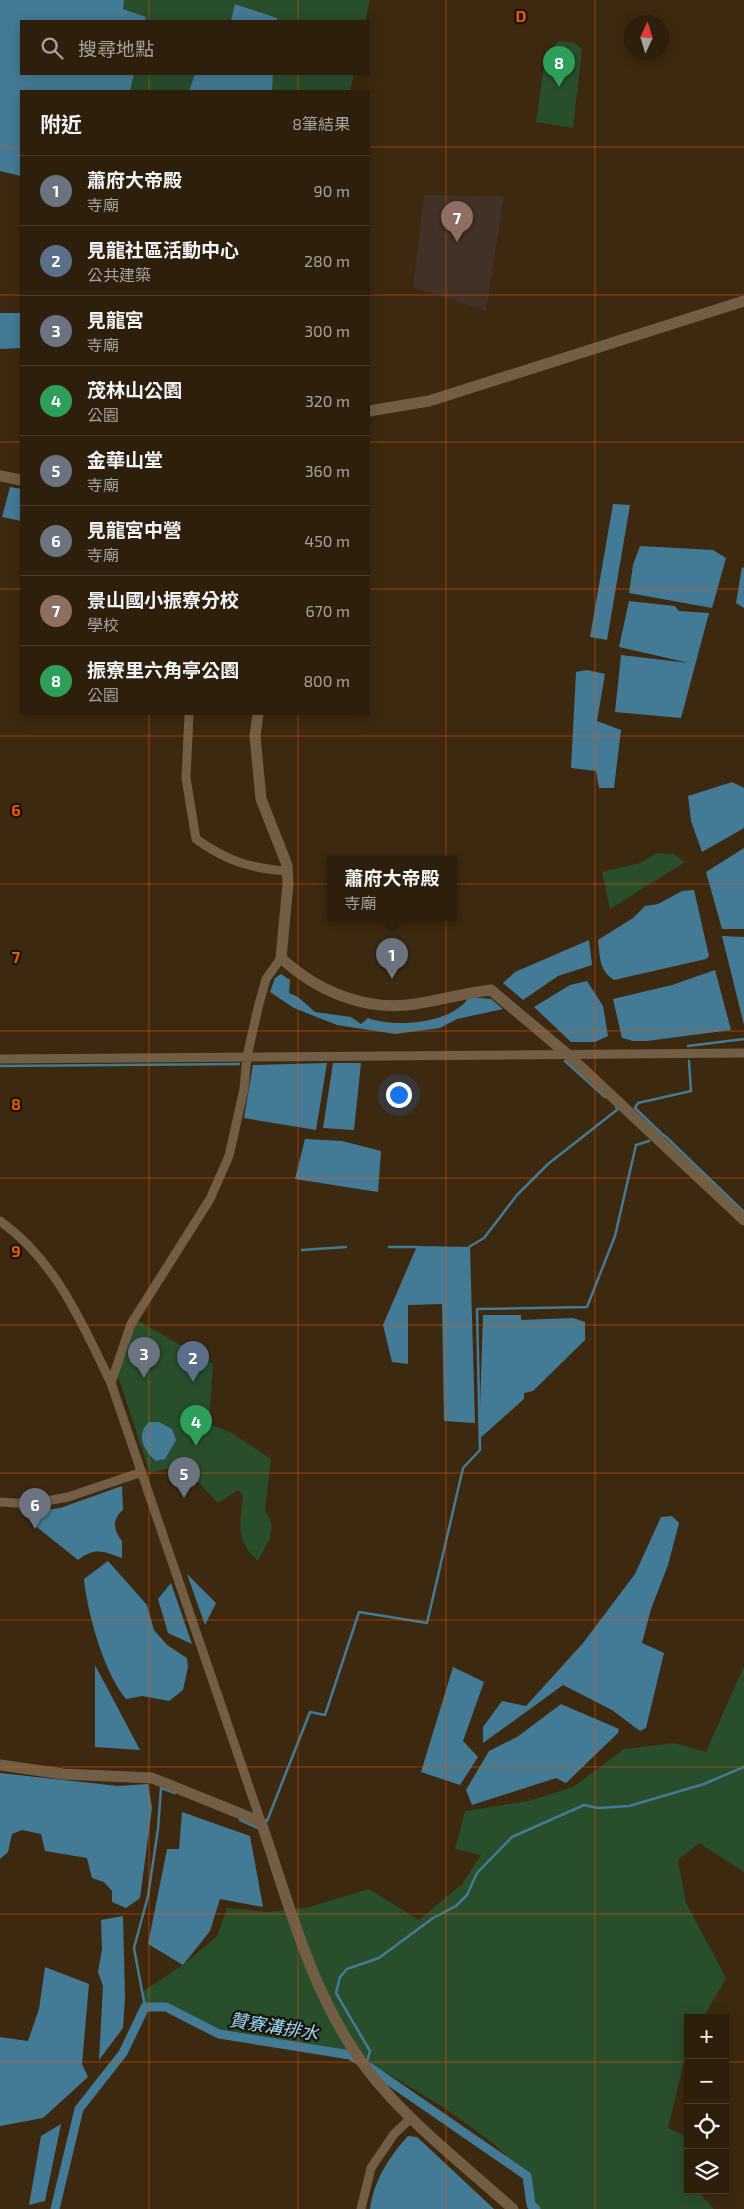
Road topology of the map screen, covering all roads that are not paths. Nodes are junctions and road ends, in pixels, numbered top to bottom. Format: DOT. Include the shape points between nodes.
graph roads {
  1 [pos="744,301"];
  2 [pos="370,412"];
  3 [pos="0,476"];
  4 [pos="20,480"];
  5 [pos="189,715"];
  6 [pos="258,715"];
  7 [pos="286,871"];
  8 [pos="281,958"];
  9 [pos="744,1053"];
  10 [pos="567,1054"];
  11 [pos="247,1056"];
  12 [pos="0,1059"];
  13 [pos="744,1220"];
  14 [pos="0,1221"];
  15 [pos="111,1383"];
  16 [pos="142,1472"];
  17 [pos="0,1502"];
  18 [pos="0,1765"];
  19 [pos="261,1822"];
  20 [pos="410,2118"];
  21 [pos="362,2209"];
  22 [pos="513,2209"];
  1 -- 2 [label="street" via="429,401"];
  3 -- 4 [label="street"];
  5 -- 7 [label="street" via="186,778 196,839 235,862 257,869"];
  6 -- 7 [label="street" via="255,736 260,799 287,865"];
  7 -- 8 [label="street" via="288,884"];
  8 -- 10 [label="street" via="296,972 323,988 348,999 378,1004 414,1004 491,990"];
  8 -- 11 [label="street" via="266,979"];
  9 -- 10 [label="street"];
  10 -- 11 [label="street"];
  10 -- 13 [label="street"];
  11 -- 12 [label="street"];
  11 -- 15 [label="street" via="244,1089 229,1156 210,1199 131,1324"];
  14 -- 15 [label="street" via="42,1259 60,1284"];
  15 -- 16 [label="street"];
  16 -- 17 [label="street" via="68,1497 30,1504"];
  16 -- 19 [label="street"];
  18 -- 19 [label="street" via="63,1774 152,1778"];
  19 -- 20 [label="street" via="312,1972 336,2022 362,2063"];
  20 -- 21 [label="street" via="394,2134 371,2168"];
  20 -- 22 [label="street"];
}
